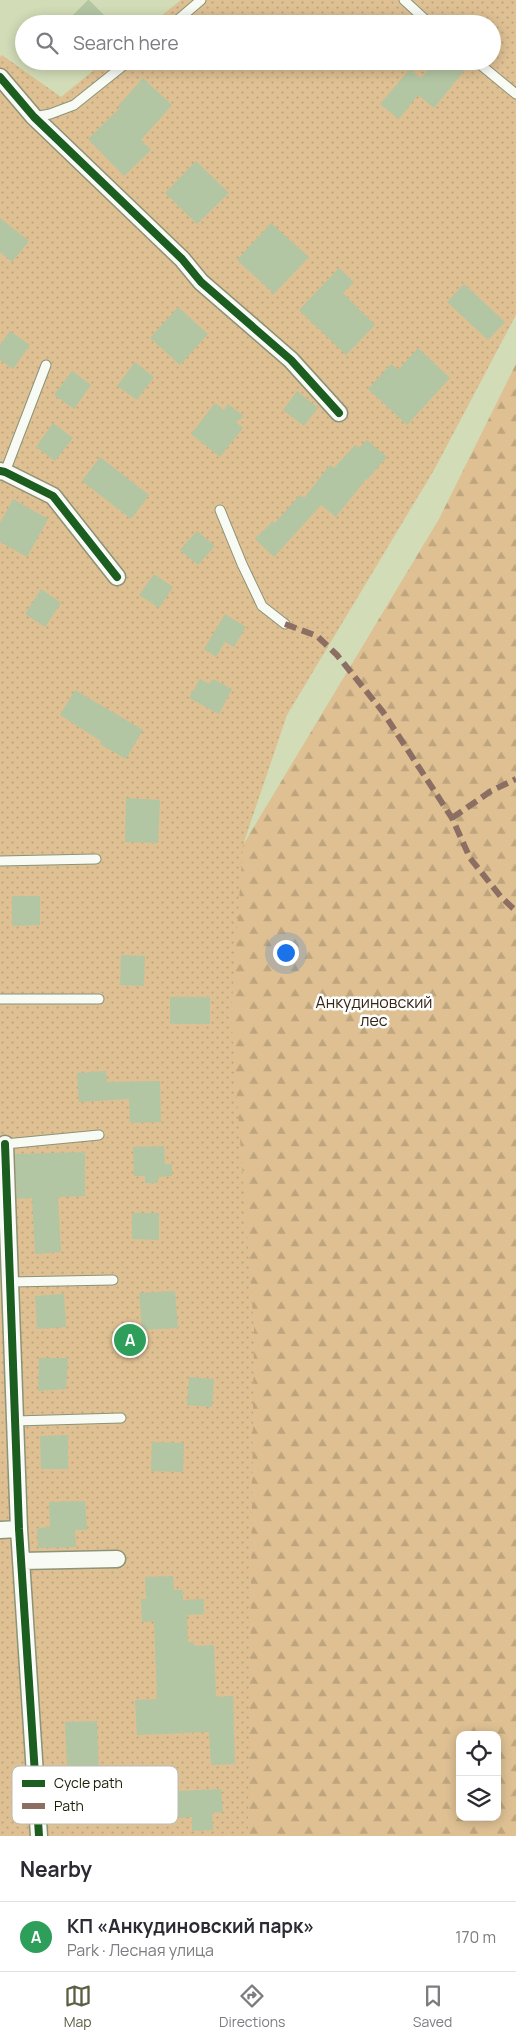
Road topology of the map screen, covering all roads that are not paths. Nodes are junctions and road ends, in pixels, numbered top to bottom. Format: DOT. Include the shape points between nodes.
graph roads {
  1 [pos="201,0"];
  2 [pos="404,0"];
  3 [pos="184,15"];
  4 [pos="420,15"];
  5 [pos="118,70"];
  6 [pos="487,70"];
  7 [pos="0,77"];
  8 [pos="516,94"];
  9 [pos="34,117"];
  10 [pos="46,365"];
  11 [pos="339,413"];
  12 [pos="3,472"];
  13 [pos="220,510"];
  14 [pos="117,577"];
  15 [pos="285,624"];
  16 [pos="96,859"];
  17 [pos="0,861"];
  18 [pos="0,999"];
  19 [pos="99,999"];
  20 [pos="99,1135"];
  21 [pos="5,1144"];
  22 [pos="113,1280"];
  23 [pos="10,1282"];
  24 [pos="120,1418"];
  25 [pos="15,1420"];
  26 [pos="19,1529"];
  27 [pos="0,1530"];
  28 [pos="117,1559"];
  29 [pos="21,1561"];
  30 [pos="34,1766"];
  1 -- 3 [label="lane"];
  2 -- 4 [label="lane"];
  5 -- 9 [label="lane" via="74,105"];
  6 -- 8 [label="lane"];
  7 -- 9 [label="street"];
  9 -- 11 [label="street" via="182,259 201,282 291,360"];
  10 -- 12 [label="lane"];
  12 -- 14 [label="street" via="54,496"];
  13 -- 15 [label="lane" via="262,606"];
  16 -- 17 [label="lane"];
  18 -- 19 [label="lane"];
  20 -- 21 [label="lane"];
  21 -- 23 [label="street"];
  22 -- 23 [label="lane"];
  23 -- 25 [label="street"];
  24 -- 25 [label="lane"];
  25 -- 26 [label="street"];
  26 -- 27 [label="street"];
  26 -- 29 [label="street"];
  28 -- 29 [label="street"];
  29 -- 30 [label="street"];
}
